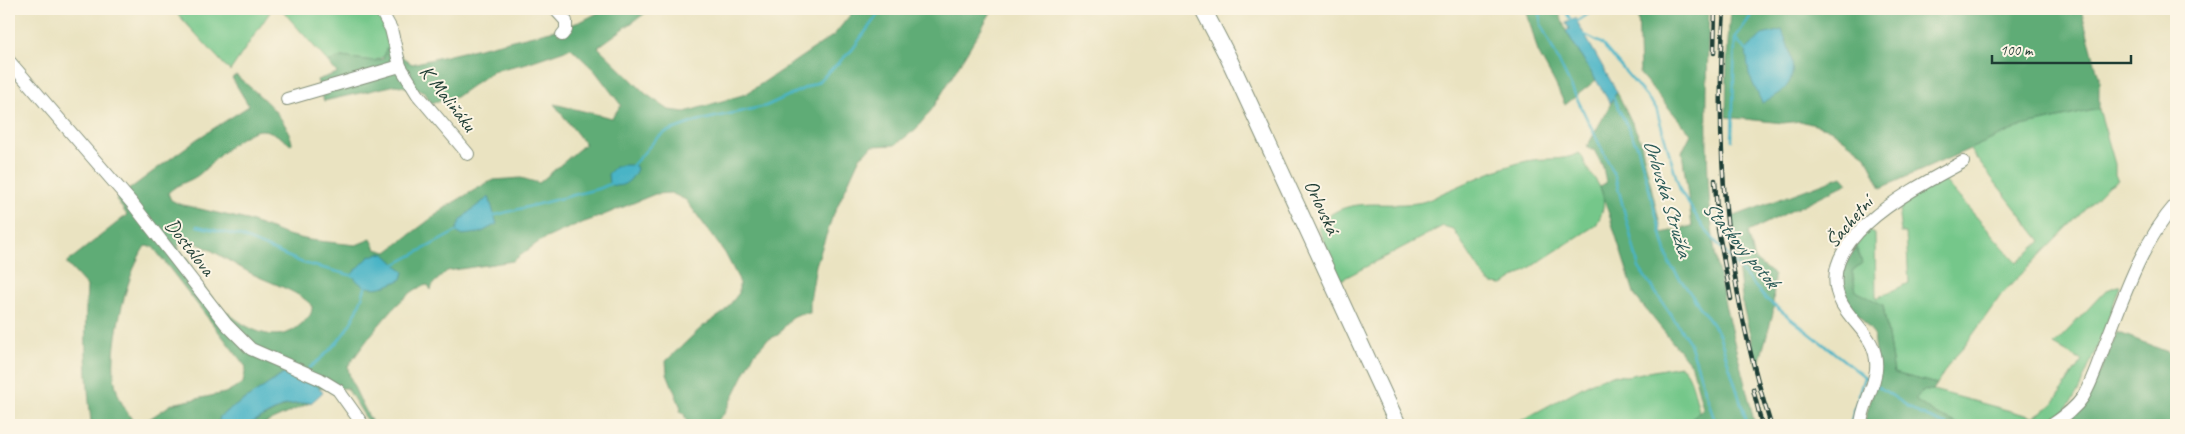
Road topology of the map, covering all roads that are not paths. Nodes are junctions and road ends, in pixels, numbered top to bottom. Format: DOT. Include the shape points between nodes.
graph roads {
  1 [pos="380,9"];
  2 [pos="555,9"];
  3 [pos="1203,9"];
  4 [pos="562,35"];
  5 [pos="9,61"];
  6 [pos="400,66"];
  7 [pos="287,99"];
  8 [pos="468,154"];
  9 [pos="1963,162"];
  10 [pos="2176,204"];
  11 [pos="362,425"];
  12 [pos="1398,425"];
  13 [pos="1861,425"];
  14 [pos="2052,425"];
  1 -- 6 [label="street, K Maliňáku" via="391,30"];
  2 -- 4 [label="street" via="566,20 566,30"];
  3 -- 12 [label="main road, Orlovská" via="1233,66"];
  5 -- 11 [label="street, Dostálova" via="132,203 226,324 251,349 338,390"];
  6 -- 7 [label="street"];
  6 -- 8 [label="street, K Maliňáku" via="418,95"];
  9 -- 13 [label="street, Šachetní" via="1879,212 1849,244 1836,265 1842,303 1869,336 1876,370"];
  10 -- 14 [label="street" via="2155,229 2140,257 2083,397"];
}
